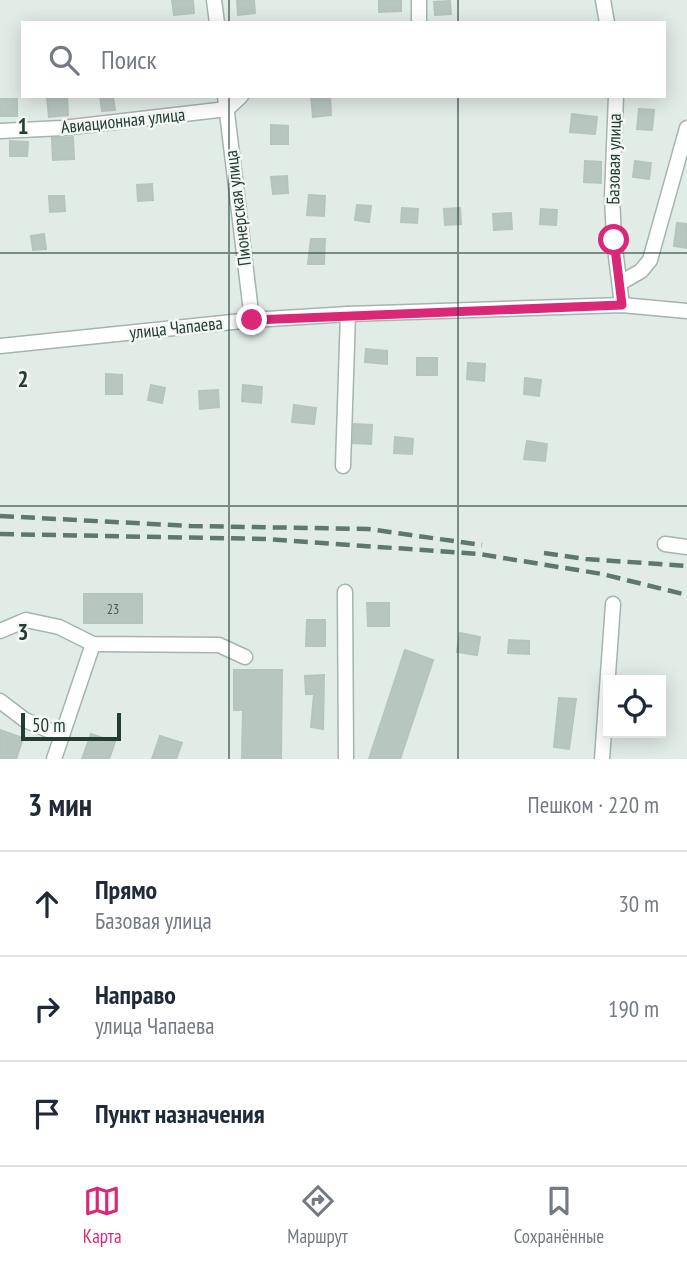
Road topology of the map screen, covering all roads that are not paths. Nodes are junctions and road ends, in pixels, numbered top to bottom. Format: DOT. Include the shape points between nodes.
graph roads {
  1 [pos="214,0"];
  2 [pos="419,0"];
  3 [pos="603,0"];
  4 [pos="216,21"];
  5 [pos="419,21"];
  6 [pos="607,21"];
  7 [pos="616,98"];
  8 [pos="226,103"];
  9 [pos="687,128"];
  10 [pos="0,131"];
  11 [pos="620,283"];
  12 [pos="622,305"];
  13 [pos="687,311"];
  14 [pos="348,314"];
  15 [pos="252,320"];
  16 [pos="0,346"];
  17 [pos="343,466"];
  18 [pos="665,544"];
  19 [pos="687,547"];
  20 [pos="345,592"];
  21 [pos="613,604"];
  22 [pos="0,631"];
  23 [pos="93,644"];
  24 [pos="245,657"];
  25 [pos="0,701"];
  26 [pos="62,737"];
  27 [pos="54,759"];
  28 [pos="346,759"];
  29 [pos="601,759"];
  1 -- 4 [label="street"];
  2 -- 5 [label="street"];
  3 -- 6 [label="street"];
  7 -- 11 [label="street, Базовая улица" via="612,196"];
  8 -- 10 [label="street, Авиационная улица" via="64,128"];
  8 -- 15 [label="street, Пионерская улица"];
  9 -- 11 [label="street" via="650,260"];
  11 -- 12 [label="street, Базовая улица"];
  12 -- 13 [label="street, улица Чапаева"];
  12 -- 14 [label="street, улица Чапаева"];
  14 -- 15 [label="street, улица Чапаева"];
  14 -- 17 [label="street"];
  15 -- 16 [label="street, улица Чапаева"];
  18 -- 19 [label="street"];
  20 -- 28 [label="street"];
  21 -- 29 [label="street"];
  22 -- 23 [label="street" via="26,620 59,627"];
  23 -- 24 [label="street" via="219,645"];
  23 -- 26 [label="street"];
  25 -- 26 [label="street" via="25,720"];
  26 -- 27 [label="street"];
}
